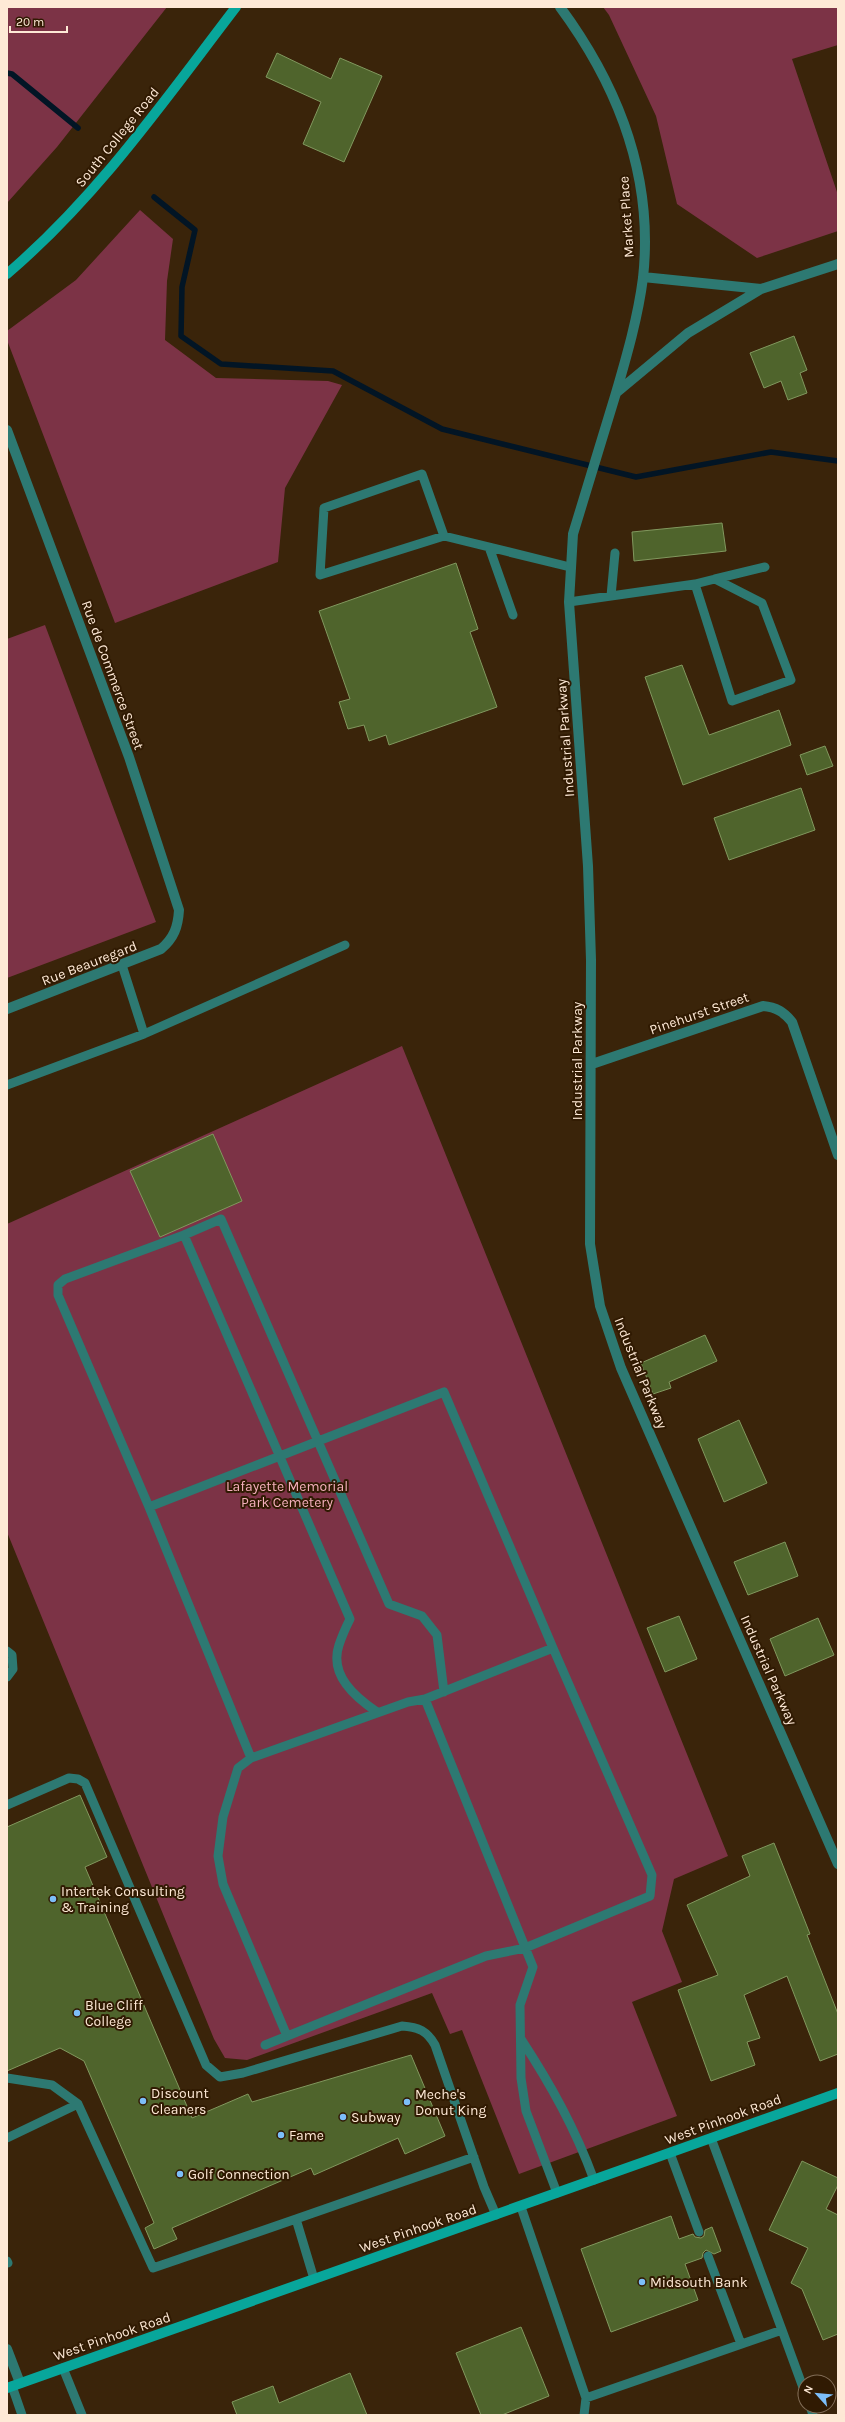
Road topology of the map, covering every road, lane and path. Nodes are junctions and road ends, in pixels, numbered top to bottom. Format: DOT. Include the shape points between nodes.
graph roads {
  1 [pos="236,7"];
  2 [pos="560,7"];
  3 [pos="838,264"];
  4 [pos="7,274"];
  5 [pos="643,277"];
  6 [pos="760,289"];
  7 [pos="616,393"];
  8 [pos="7,430"];
  9 [pos="444,536"];
  10 [pos="489,547"];
  11 [pos="615,553"];
  12 [pos="765,567"];
  13 [pos="570,568"];
  14 [pos="715,579"];
  15 [pos="695,584"];
  16 [pos="611,596"];
  17 [pos="569,602"];
  18 [pos="513,615"];
  19 [pos="175,934"];
  20 [pos="345,945"];
  21 [pos="122,965"];
  22 [pos="7,1009"];
  23 [pos="144,1034"];
  24 [pos="592,1064"];
  25 [pos="7,1085"];
  26 [pos="838,1154"];
  27 [pos="184,1235"];
  28 [pos="318,1441"];
  29 [pos="280,1456"];
  30 [pos="149,1507"];
  31 [pos="553,1648"];
  32 [pos="7,1651"];
  33 [pos="7,1677"];
  34 [pos="444,1692"];
  35 [pos="425,1699"];
  36 [pos="377,1712"];
  37 [pos="251,1758"];
  38 [pos="7,1805"];
  39 [pos="838,1864"];
  40 [pos="525,1948"];
  41 [pos="287,2036"];
  42 [pos="521,2039"];
  43 [pos="265,2045"];
  44 [pos="7,2078"];
  45 [pos="838,2093"];
  46 [pos="78,2104"];
  47 [pos="7,2138"];
  48 [pos="711,2138"];
  49 [pos="670,2153"];
  50 [pos="474,2157"];
  51 [pos="594,2180"];
  52 [pos="557,2193"];
  53 [pos="521,2207"];
  54 [pos="496,2215"];
  55 [pos="296,2219"];
  56 [pos="699,2232"];
  57 [pos="708,2256"];
  58 [pos="314,2279"];
  59 [pos="782,2330"];
  60 [pos="741,2344"];
  61 [pos="7,2349"];
  62 [pos="63,2368"];
  63 [pos="798,2374"];
  64 [pos="13,2386"];
  65 [pos="586,2398"];
  66 [pos="22,2415"];
  67 [pos="82,2415"];
  68 [pos="584,2415"];
  1 -- 4 [label="main road, South College Road" via="144,128 84,201"];
  2 -- 5 [label="street, Market Place" via="599,64 621,111 641,190"];
  3 -- 6 [label="street"];
  5 -- 6 [label="street"];
  5 -- 7 [label="street, Market Place" via="629,348"];
  6 -- 7 [label="street" via="688,333"];
  7 -- 13 [label="street, Industrial Parkway" via="576,522"];
  8 -- 19 [label="street, Rue de Commerce Street" via="131,764 176,901 178,923"];
  9 -- 9 [label="lane" via="378,557 320,575 324,508 422,474"];
  9 -- 10 [label="lane"];
  10 -- 13 [label="lane"];
  10 -- 18 [label="lane"];
  11 -- 16 [label="lane"];
  12 -- 14 [label="lane"];
  13 -- 17 [label="street, Industrial Parkway"];
  14 -- 15 [label="lane"];
  14 -- 15 [label="lane" via="762,603 791,680 732,701"];
  15 -- 16 [label="lane"];
  16 -- 17 [label="lane"];
  17 -- 24 [label="street, Industrial Parkway" via="588,866"];
  19 -- 21 [label="street, Rue Beauregard" via="161,949"];
  20 -- 23 [label="lane"];
  21 -- 22 [label="street, Rue Beauregard"];
  21 -- 23 [label="lane"];
  23 -- 25 [label="lane"];
  24 -- 26 [label="street, Pinehurst Street" via="763,1006 771,1006 785,1013 792,1022"];
  24 -- 39 [label="street, Industrial Parkway" via="590,1244 600,1306 609,1336"];
  27 -- 28 [label="lane" via="221,1219"];
  27 -- 29 [label="lane"];
  27 -- 30 [label="lane" via="66,1279 58,1285 58,1295"];
  28 -- 29 [label="lane"];
  28 -- 31 [label="lane" via="444,1392"];
  28 -- 34 [label="lane" via="390,1604 422,1616 437,1635"];
  29 -- 30 [label="lane"];
  29 -- 36 [label="lane" via="350,1619 338,1646 338,1672 355,1698"];
  30 -- 37 [label="lane"];
  31 -- 34 [label="lane"];
  31 -- 40 [label="lane" via="652,1875 650,1896"];
  32 -- 33 [label="lane" via="12,1656 13,1669"];
  34 -- 35 [label="lane"];
  35 -- 36 [label="lane"];
  35 -- 40 [label="lane"];
  36 -- 37 [label="lane"];
  37 -- 41 [label="lane" via="238,1768 223,1817 218,1856 223,1884"];
  38 -- 50 [label="lane" via="69,1778 78,1779 85,1784 206,2065 212,2071 220,2077 232,2076 402,2026 418,2027 430,2035 436,2045"];
  40 -- 41 [label="lane" via="486,1956"];
  40 -- 42 [label="lane" via="534,1967 520,2005"];
  41 -- 43 [label="lane"];
  42 -- 51 [label="lane" via="563,2107 581,2143"];
  42 -- 52 [label="lane" via="521,2078 526,2111"];
  44 -- 46 [label="lane" via="52,2085"];
  45 -- 48 [label="main road, West Pinhook Road"];
  46 -- 47 [label="lane"];
  46 -- 55 [label="lane" via="152,2268"];
  48 -- 49 [label="main road, West Pinhook Road"];
  48 -- 59 [label="lane"];
  49 -- 51 [label="main road, West Pinhook Road"];
  49 -- 56 [label="lane"];
  50 -- 54 [label="lane"];
  50 -- 55 [label="lane"];
  51 -- 52 [label="main road, West Pinhook Road"];
  52 -- 53 [label="main road, West Pinhook Road"];
  53 -- 54 [label="main road, West Pinhook Road"];
  53 -- 65 [label="lane"];
  54 -- 58 [label="main road, West Pinhook Road"];
  55 -- 58 [label="lane"];
  57 -- 60 [label="lane"];
  58 -- 62 [label="main road, West Pinhook Road"];
  59 -- 60 [label="lane"];
  59 -- 63 [label="lane"];
  60 -- 65 [label="lane"];
  61 -- 64 [label="street"];
  62 -- 64 [label="main road, West Pinhook Road"];
  62 -- 67 [label="lane"];
  64 -- 66 [label="lane"];
  65 -- 68 [label="lane"];
}
